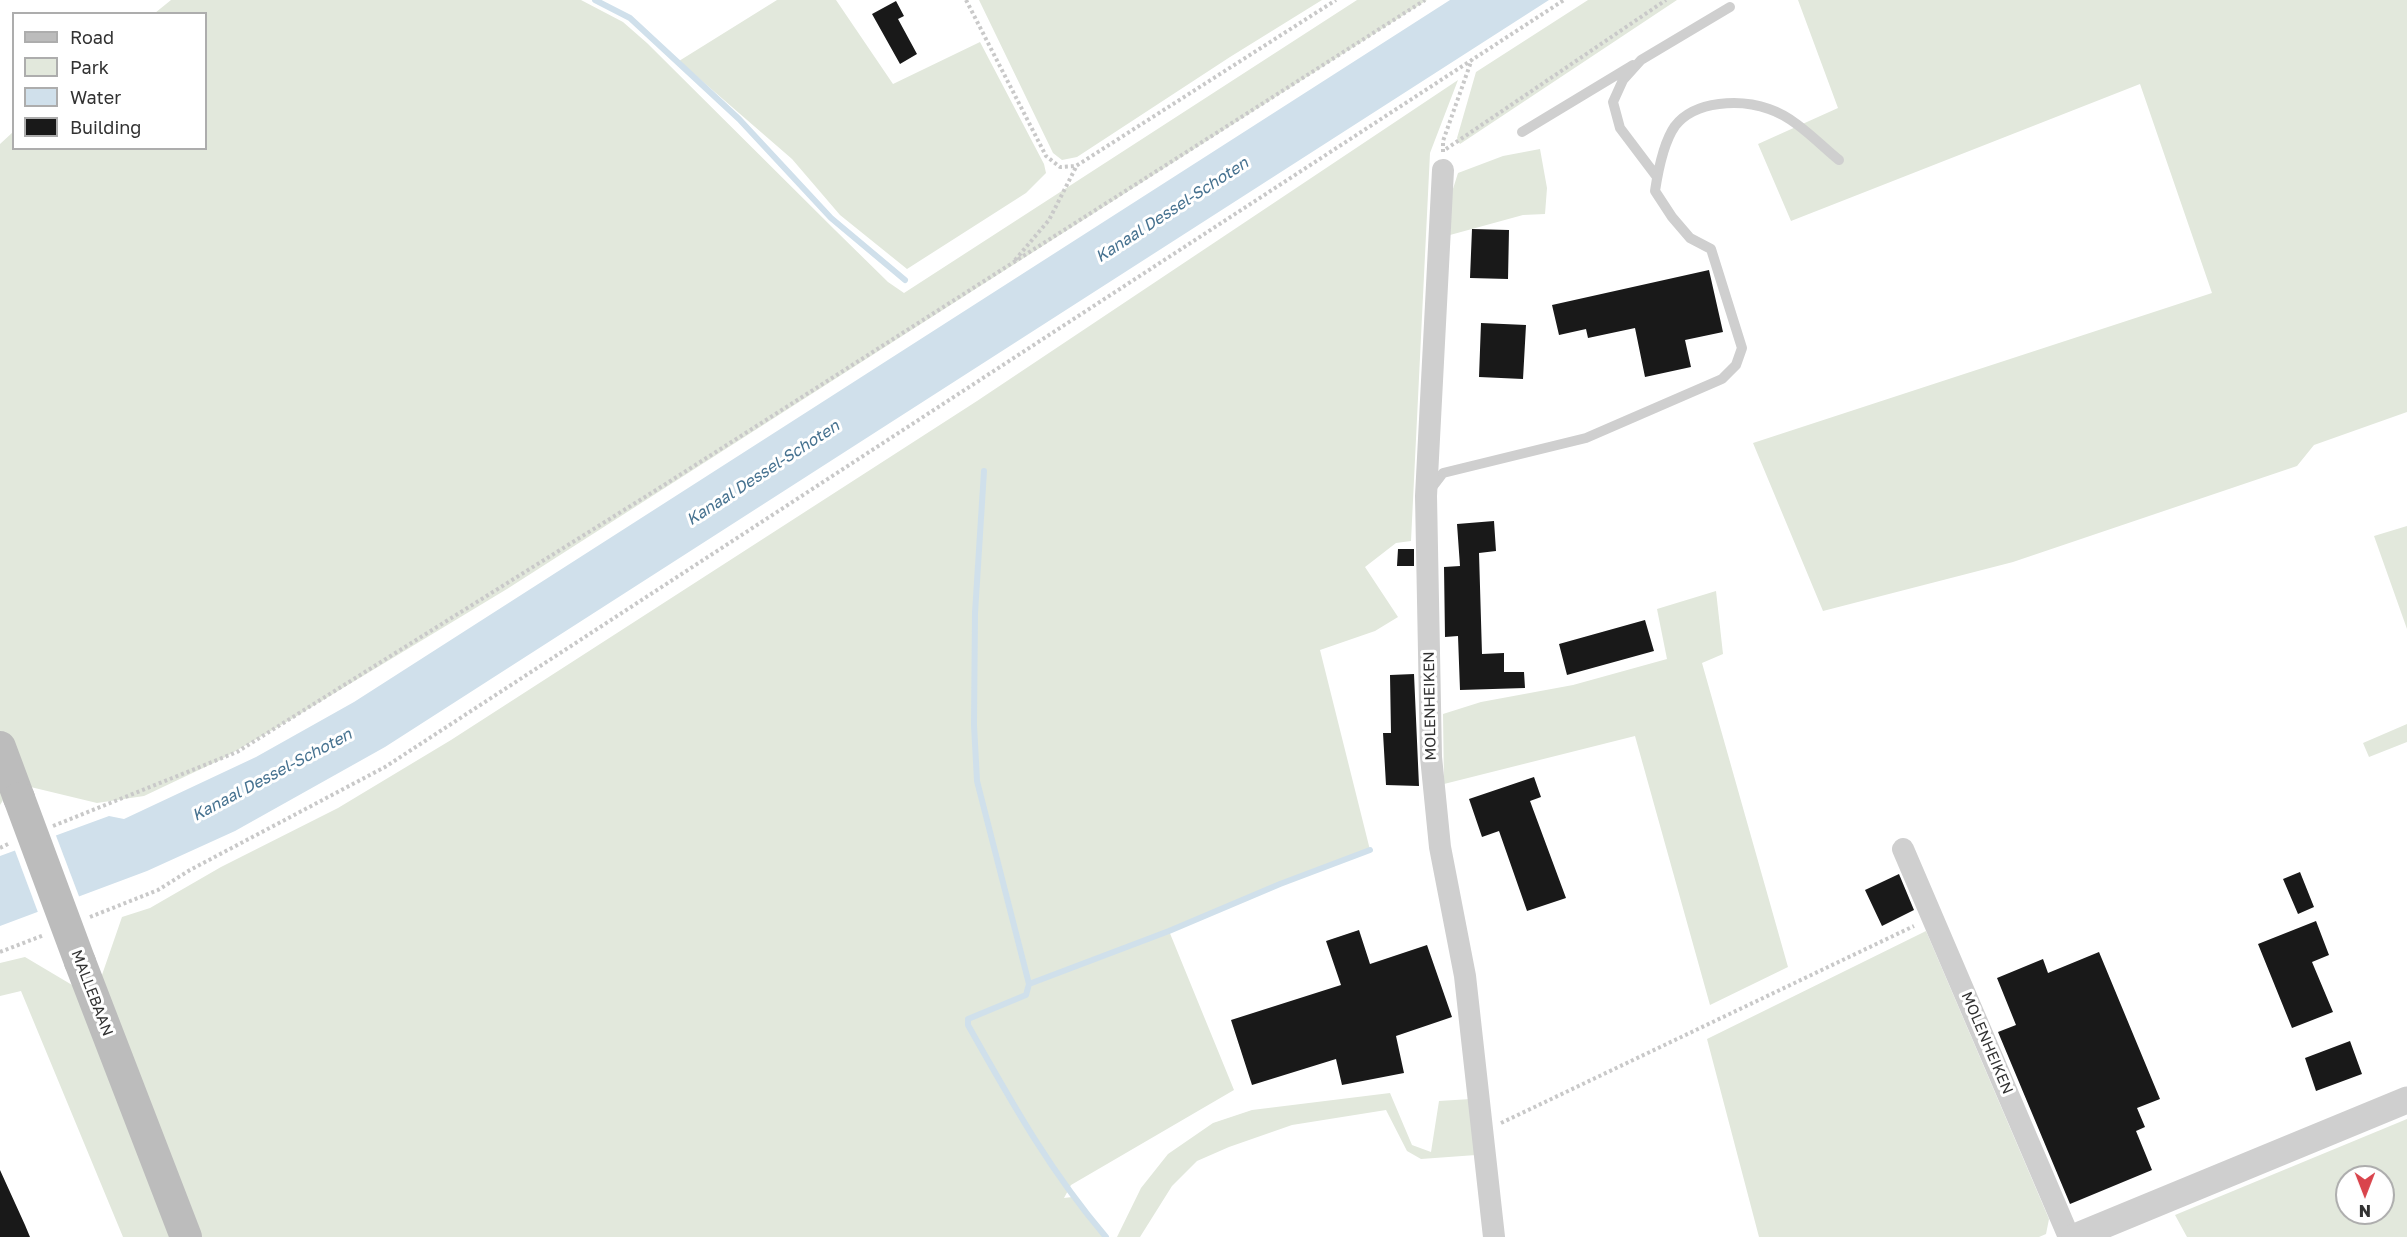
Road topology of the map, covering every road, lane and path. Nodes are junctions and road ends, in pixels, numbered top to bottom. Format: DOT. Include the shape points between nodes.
graph roads {
  1 [pos="966,0"];
  2 [pos="1336,0"];
  3 [pos="1425,0"];
  4 [pos="1564,0"];
  5 [pos="1666,0"];
  6 [pos="1730,7"];
  7 [pos="1472,58"];
  8 [pos="1641,60"];
  9 [pos="1522,132"];
  10 [pos="1443,160"];
  11 [pos="1839,160"];
  12 [pos="1076,166"];
  13 [pos="1657,177"];
  14 [pos="1010,265"];
  15 [pos="1426,496"];
  16 [pos="0,747"];
  17 [pos="103,806"];
  18 [pos="1903,849"];
  19 [pos="1934,917"];
  20 [pos="85,919"];
  21 [pos="54,931"];
  22 [pos="0,952"];
  23 [pos="2407,1100"];
  24 [pos="1482,1132"];
  25 [pos="186,1237"];
  26 [pos="1494,1237"];
  27 [pos="2069,1237"];
  28 [pos="2075,1237"];
  1 -- 12 [label="path" via="1046,156 1060,167"];
  2 -- 12 [label="path"];
  3 -- 14 [label="path"];
  4 -- 7 [label="path"];
  5 -- 10 [label="path"];
  6 -- 8 [label="lane"];
  7 -- 10 [label="path" via="1443,141"];
  7 -- 20 [label="path" via="385,767 158,890"];
  8 -- 9 [label="lane"];
  8 -- 13 [label="lane" via="1623,80 1613,102 1620,128"];
  10 -- 15 [label="street, MOLENHEIKEN"];
  11 -- 13 [label="lane" via="1794,122 1770,109 1719,104 1694,111 1675,126"];
  12 -- 14 [label="path" via="1049,220"];
  13 -- 15 [label="lane" via="1656,191 1672,217 1690,238 1711,249 1742,348 1736,365 1722,379 1586,438 1443,473"];
  14 -- 17 [label="path" via="237,752"];
  15 -- 24 [label="street, MOLENHEIKEN" via="1434,802 1465,976"];
  16 -- 25 [label="main road, MALLEBAAN, bridge"];
  18 -- 19 [label="street, MOLENHEIKEN"];
  19 -- 24 [label="path"];
  19 -- 27 [label="street, MOLENHEIKEN"];
  21 -- 22 [label="path"];
  23 -- 28 [label="street"];
  24 -- 26 [label="street, MOLENHEIKEN"];
}
